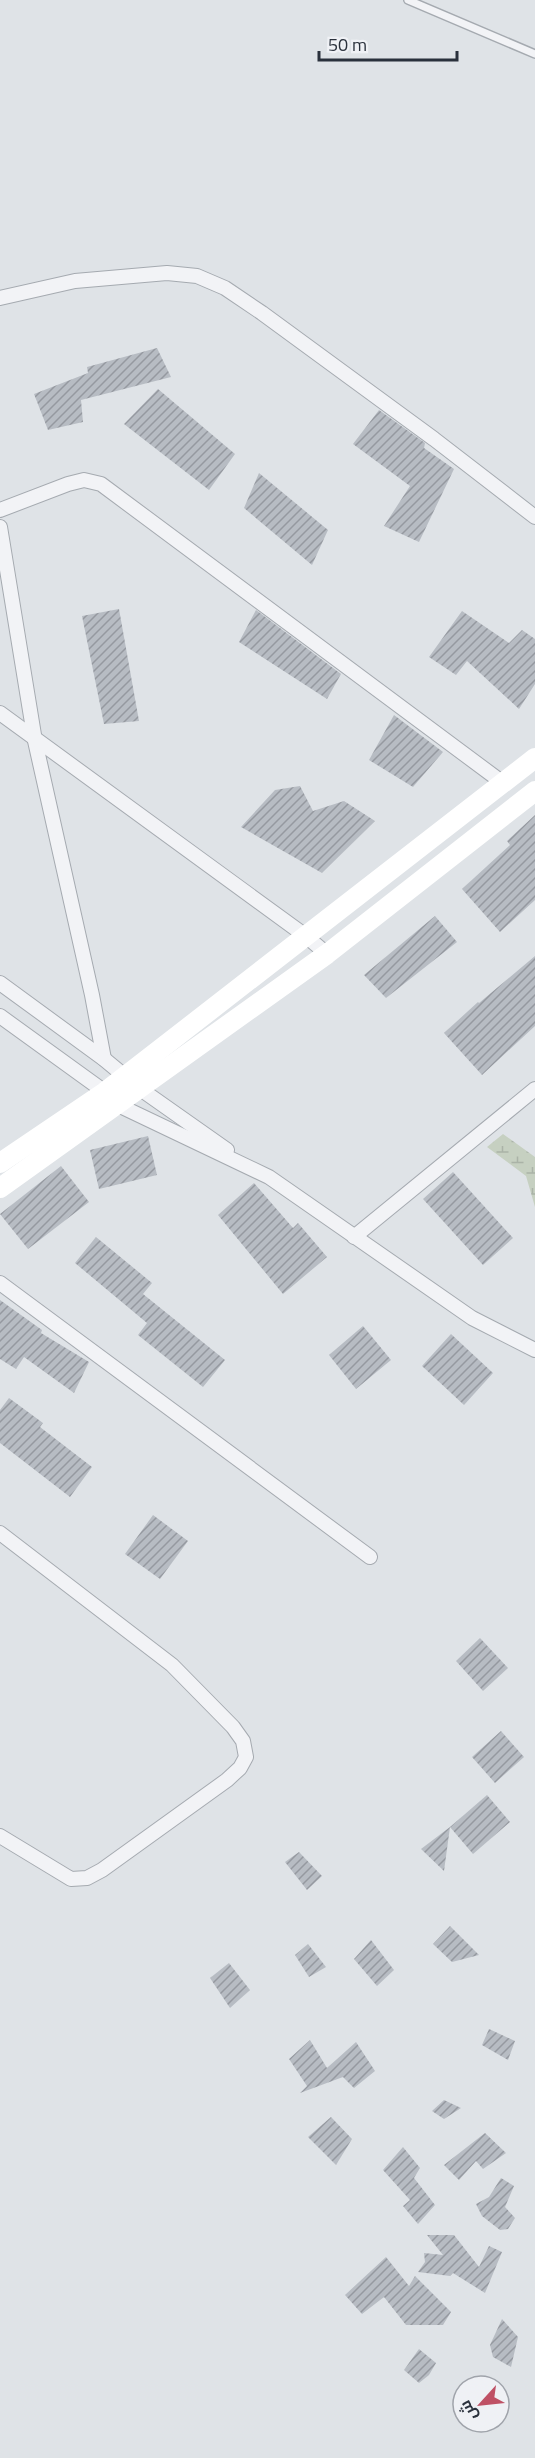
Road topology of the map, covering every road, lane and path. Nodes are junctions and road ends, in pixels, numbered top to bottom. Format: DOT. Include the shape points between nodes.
graph roads {
  1 [pos="408,0"];
  2 [pos="535,54"];
  3 [pos="0,298"];
  4 [pos="0,510"];
  5 [pos="535,517"];
  6 [pos="0,528"];
  7 [pos="0,713"];
  8 [pos="35,741"];
  9 [pos="535,758"];
  10 [pos="503,783"];
  11 [pos="535,791"];
  12 [pos="307,937"];
  13 [pos="327,954"];
  14 [pos="0,983"];
  15 [pos="0,1016"];
  16 [pos="104,1059"];
  17 [pos="132,1082"];
  18 [pos="535,1089"];
  19 [pos="111,1098"];
  20 [pos="0,1163"];
  21 [pos="248,1165"];
  22 [pos="0,1188"];
  23 [pos="354,1237"];
  24 [pos="0,1283"];
  25 [pos="535,1350"];
  26 [pos="0,1533"];
  27 [pos="370,1557"];
  28 [pos="0,1836"];
  1 -- 2 [label="lane"];
  3 -- 5 [label="street" via="75,281 167,273 197,276 225,288 262,313"];
  4 -- 10 [label="street" via="84,480 101,484"];
  6 -- 8 [label="street"];
  7 -- 8 [label="street"];
  8 -- 12 [label="street"];
  8 -- 16 [label="street"];
  9 -- 10 [label="main road"];
  10 -- 12 [label="main road"];
  11 -- 13 [label="main road"];
  12 -- 13 [label="street"];
  12 -- 17 [label="main road"];
  13 -- 17 [label="main road"];
  14 -- 16 [label="street"];
  15 -- 19 [label="street"];
  16 -- 17 [label="street"];
  17 -- 19 [label="main road"];
  17 -- 21 [label="street"];
  18 -- 23 [label="street"];
  19 -- 20 [label="main road"];
  19 -- 21 [label="street"];
  19 -- 22 [label="main road"];
  21 -- 23 [label="street"];
  23 -- 25 [label="street" via="472,1318"];
  24 -- 27 [label="street"];
  26 -- 28 [label="street" via="172,1665 233,1727 243,1741 246,1757 227,1780 87,1878 71,1879"];
}
